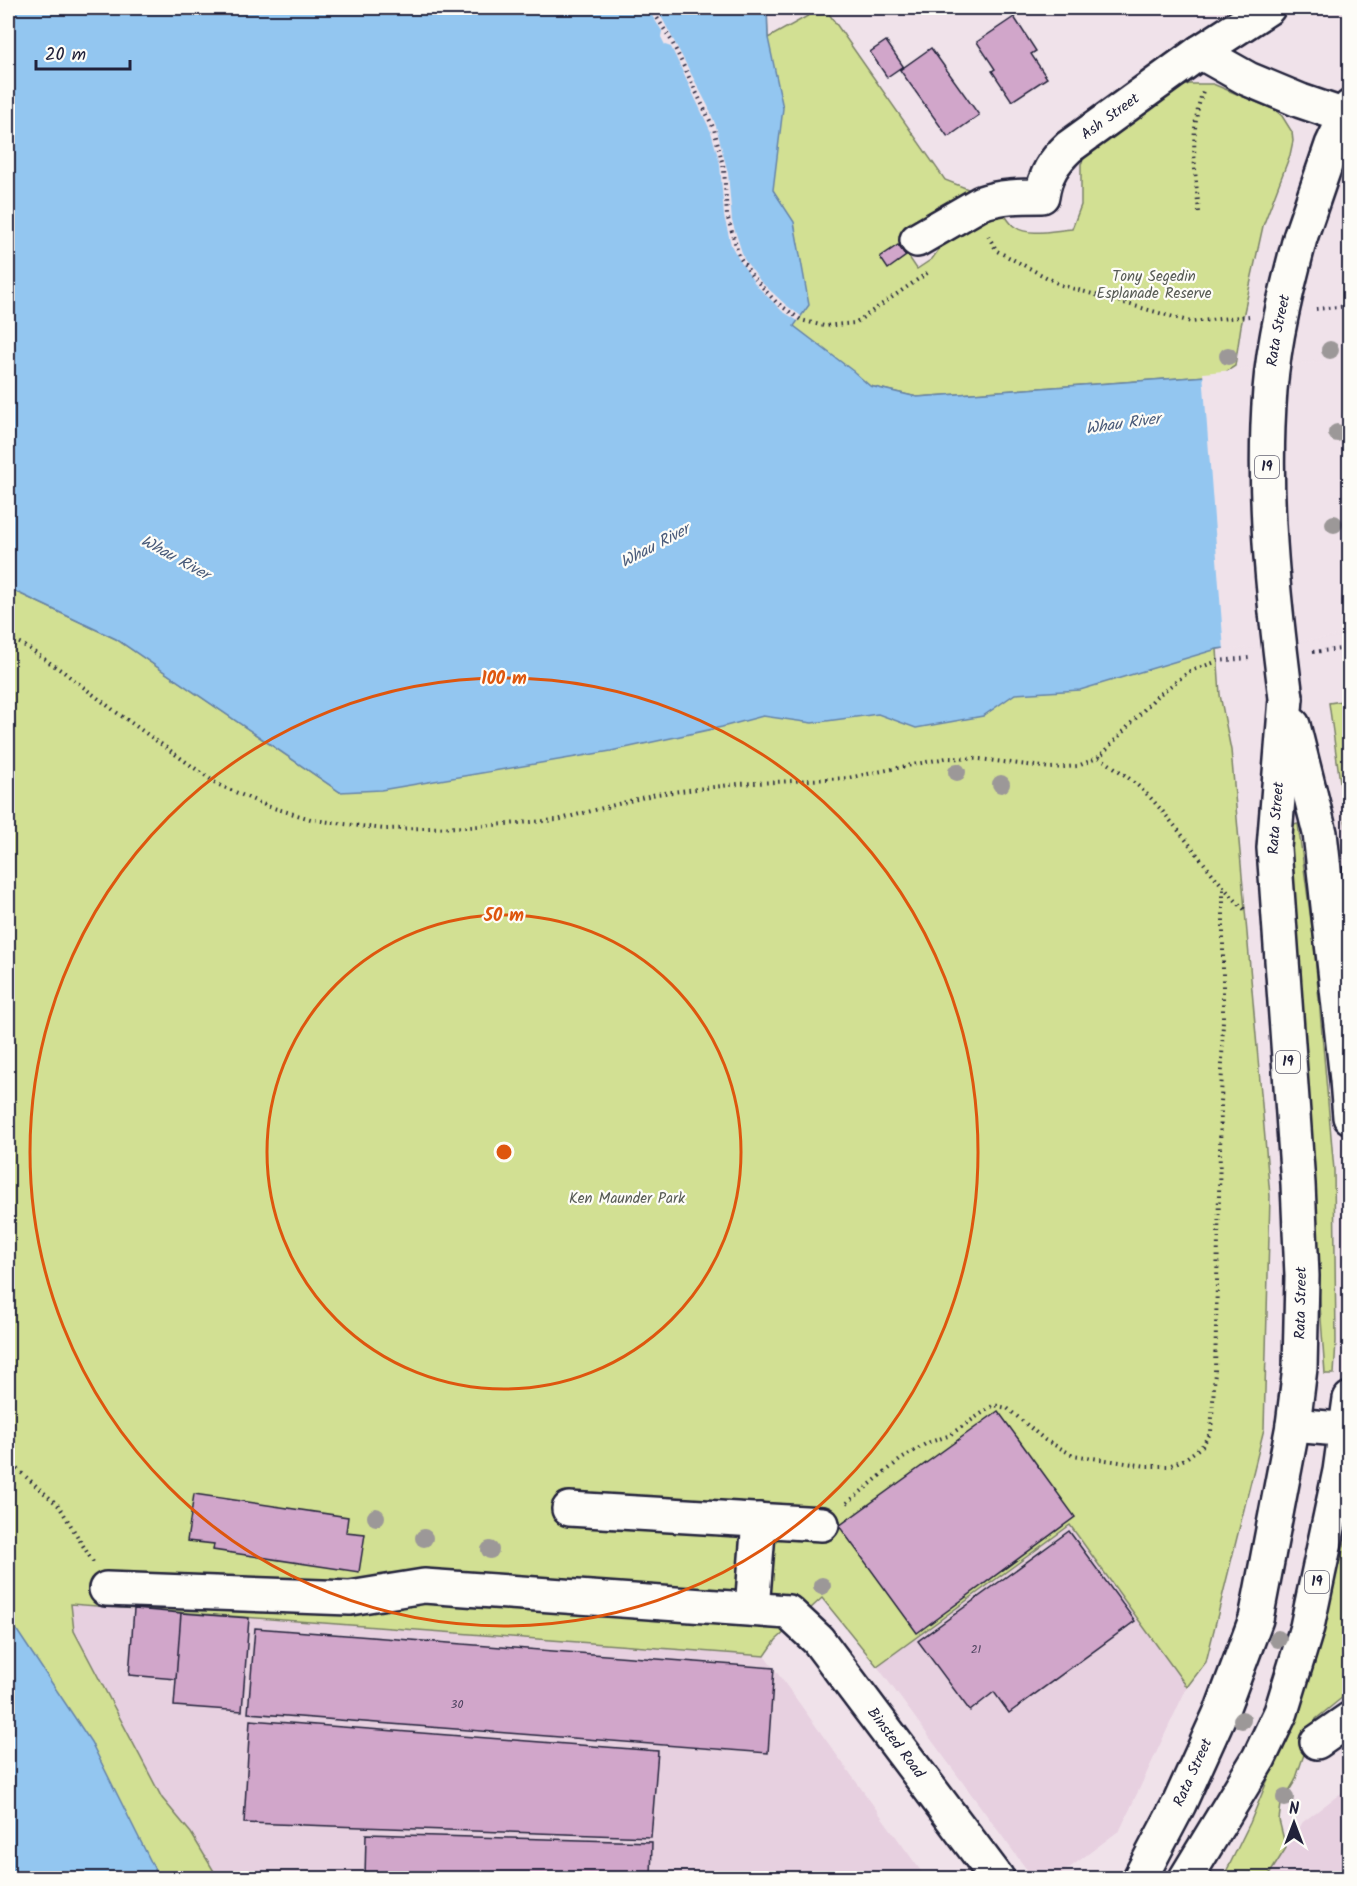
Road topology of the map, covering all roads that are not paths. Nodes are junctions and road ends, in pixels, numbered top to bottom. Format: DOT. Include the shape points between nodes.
graph roads {
  1 [pos="1268,8"];
  2 [pos="1200,52"];
  3 [pos="1347,112"];
  4 [pos="917,240"];
  5 [pos="1286,698"];
  6 [pos="1350,1118"];
  7 [pos="1349,1419"];
  8 [pos="1293,1425"];
  9 [pos="570,1509"];
  10 [pos="833,1514"];
  11 [pos="759,1520"];
  12 [pos="106,1589"];
  13 [pos="752,1609"];
  14 [pos="1350,1719"];
  15 [pos="1317,1742"];
  16 [pos="997,1878"];
  17 [pos="1140,1878"];
  18 [pos="1186,1878"];
  1 -- 2 [label="main road, Ash Street"];
  2 -- 3 [label="main road" via="1248,79 1301,101"];
  2 -- 4 [label="main road, Ash Street" via="1069,147 1056,159 1042,196 1010,196 981,203"];
  3 -- 5 [label="main road, Rata Street / 19, bridge" via="1300,238 1285,295 1270,388 1267,461 1271,564"];
  5 -- 6 [label="main road, Rata Street / 19" via="1320,833"];
  5 -- 8 [label="main road, Rata Street / 19" via="1274,848 1302,1276 1300,1368"];
  7 -- 8 [label="main road"];
  7 -- 18 [label="main road, 19" via="1307,1627 1281,1712 1259,1758"];
  8 -- 17 [label="main road, Rata Street / 19" via="1256,1619 1223,1707"];
  9 -- 11 [label="main road"];
  10 -- 11 [label="main road"];
  11 -- 13 [label="main road"];
  12 -- 13 [label="main road" via="350,1598 424,1586"];
  13 -- 16 [label="main road, Binsted Road" via="788,1612 818,1640"];
  14 -- 15 [label="main road"];
}
